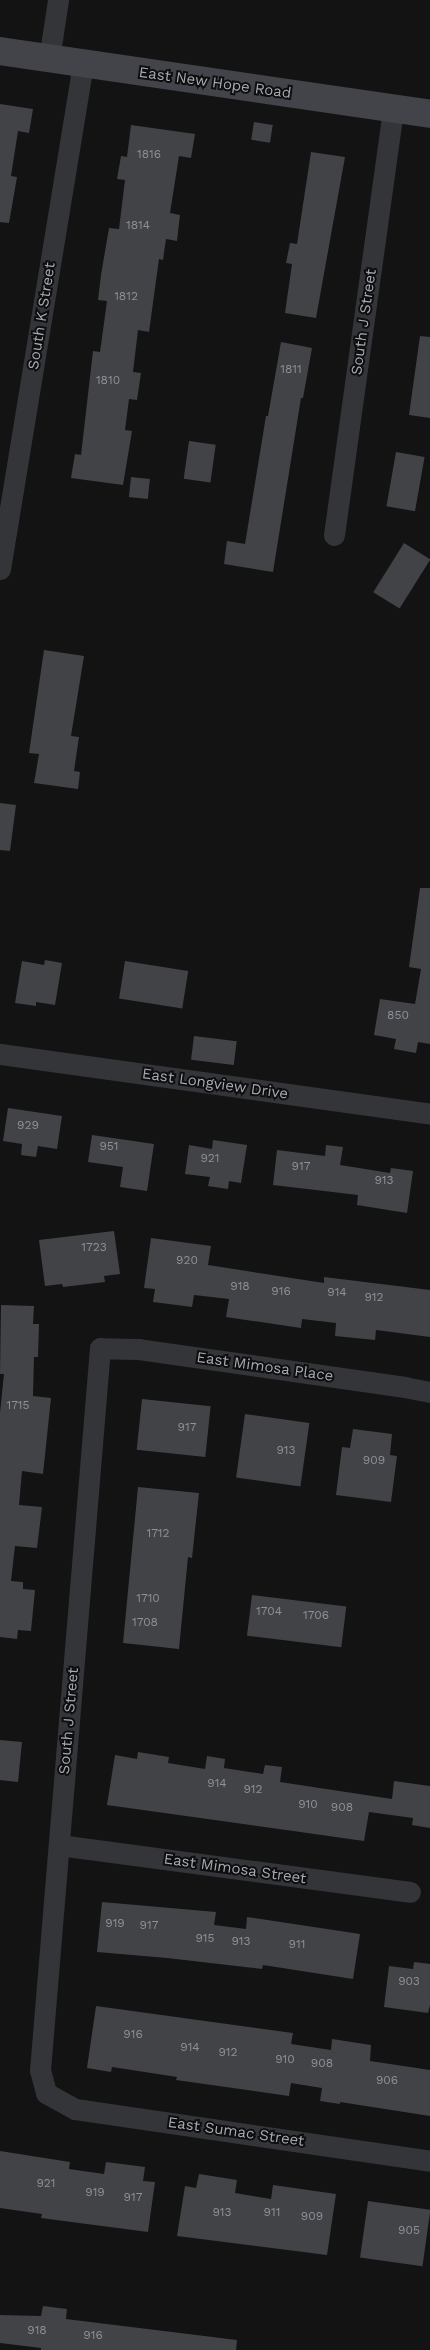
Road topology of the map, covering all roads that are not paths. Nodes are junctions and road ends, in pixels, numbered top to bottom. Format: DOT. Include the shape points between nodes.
graph roads {
  1 [pos="58,0"];
  2 [pos="0,51"];
  3 [pos="48,59"];
  4 [pos="84,64"];
  5 [pos="393,110"];
  6 [pos="430,114"];
  7 [pos="334,535"];
  8 [pos="0,569"];
  9 [pos="0,1054"];
  10 [pos="430,1114"];
  11 [pos="100,1348"];
  12 [pos="430,1392"];
  13 [pos="59,1845"];
  14 [pos="410,1892"];
  15 [pos="46,2093"];
  16 [pos="430,2161"];
  1 -- 3 [label="street"];
  2 -- 3 [label="street, East New Hope Road"];
  3 -- 4 [label="street, East New Hope Road"];
  4 -- 5 [label="street, East New Hope Road"];
  4 -- 8 [label="street, South K Street"];
  5 -- 6 [label="street, East New Hope Road"];
  5 -- 7 [label="street, South J Street"];
  9 -- 10 [label="street, East Longview Drive"];
  11 -- 12 [label="street, East Mimosa Place" via="139,1349"];
  11 -- 13 [label="street, South J Street"];
  13 -- 14 [label="street, East Mimosa Street"];
  13 -- 15 [label="street, South J Street" via="40,2070"];
  15 -- 16 [label="street, East Sumac Street" via="75,2109"];
}
